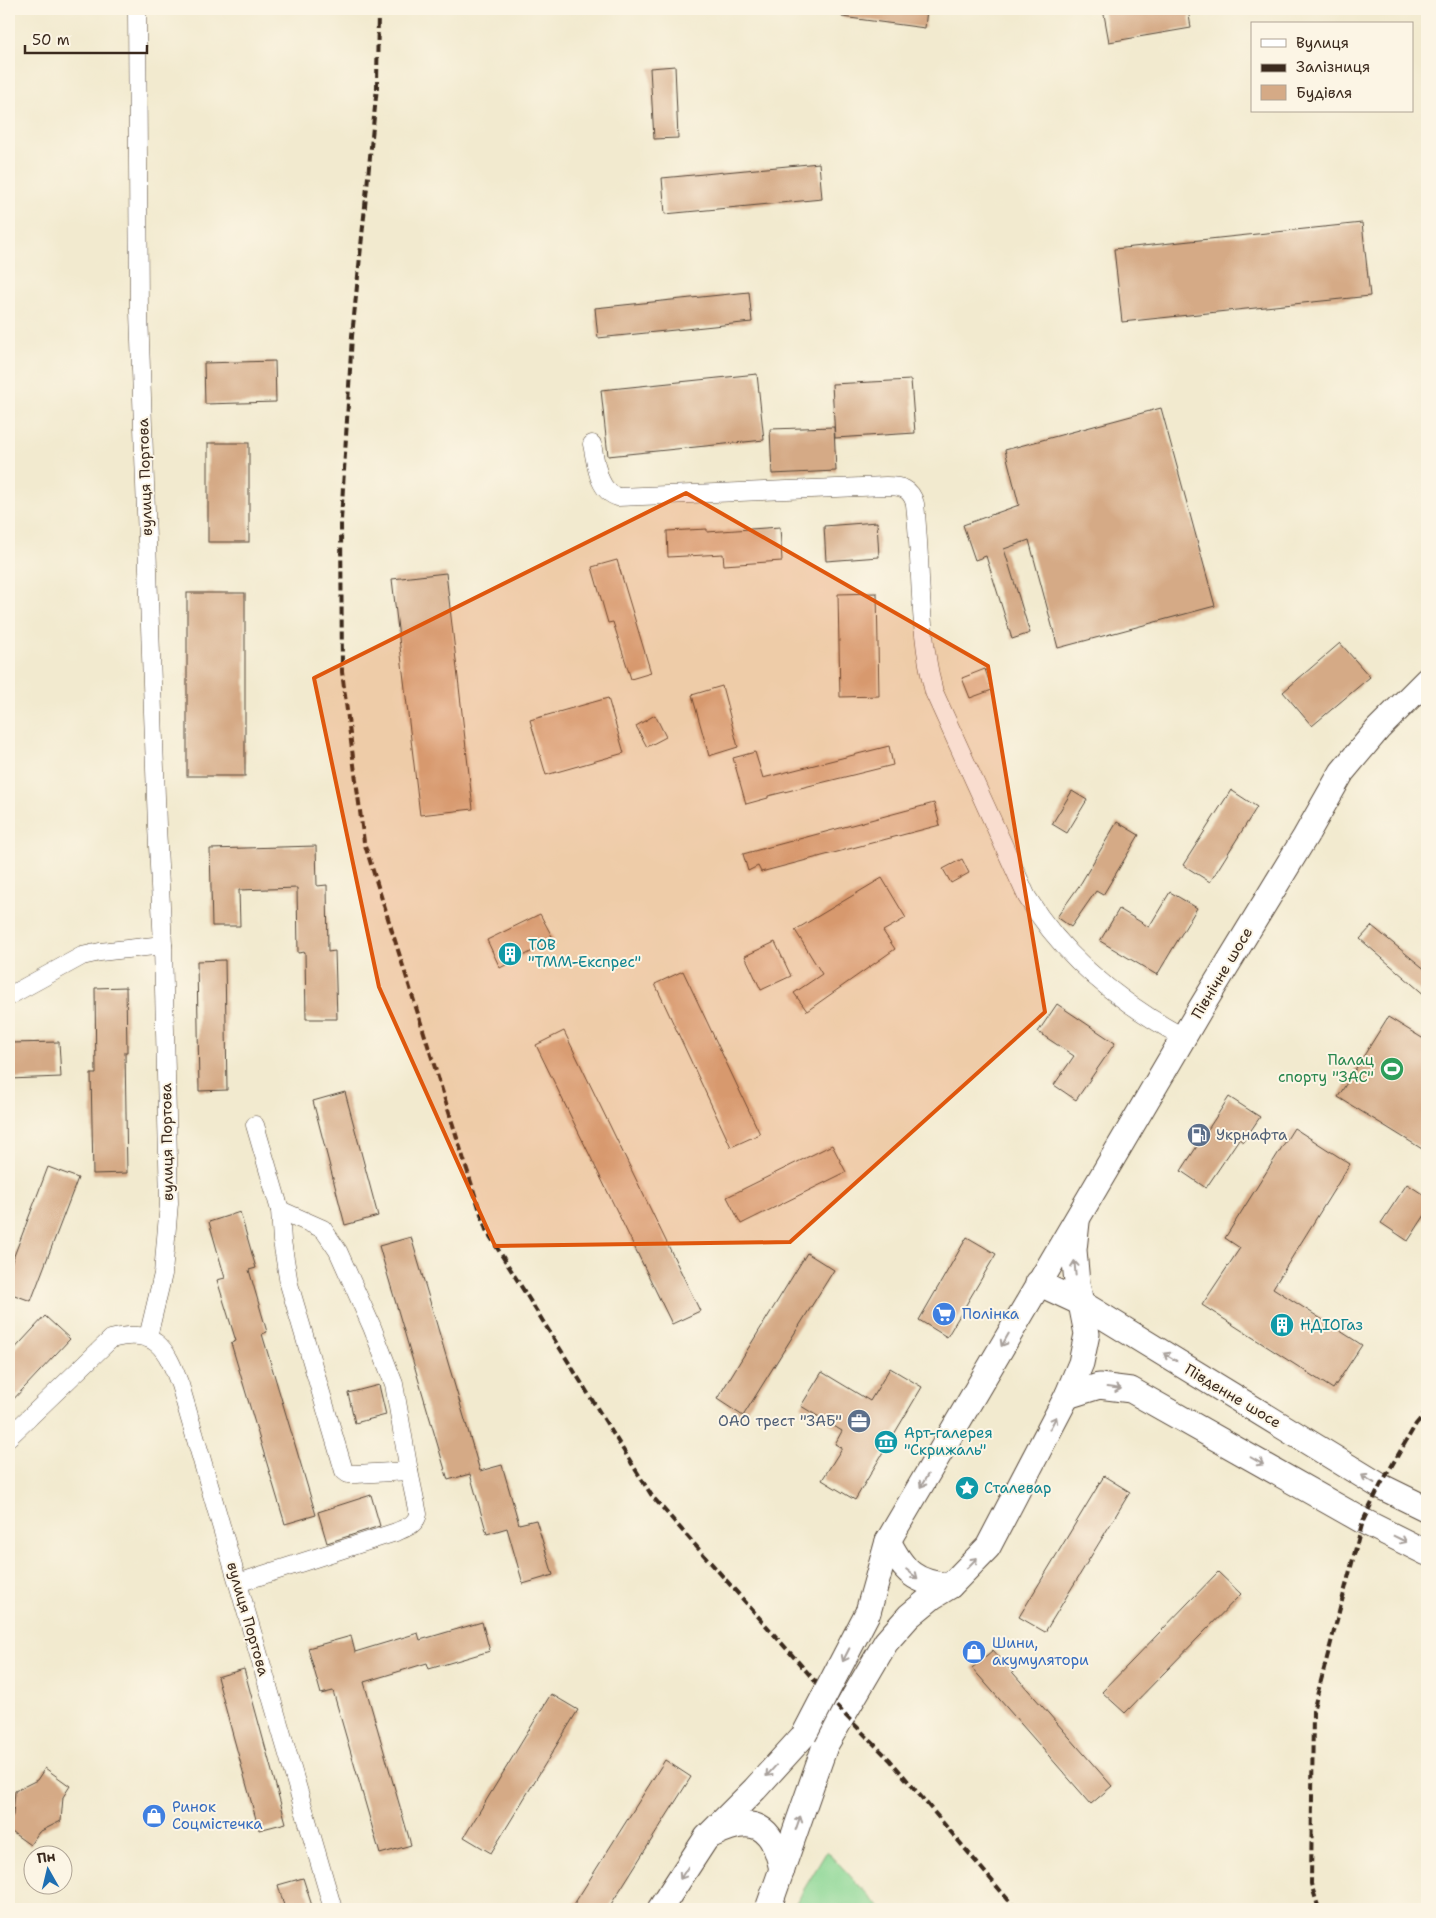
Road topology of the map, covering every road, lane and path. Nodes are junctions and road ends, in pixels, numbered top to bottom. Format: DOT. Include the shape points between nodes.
graph roads {
  1 [pos="137,9"];
  2 [pos="592,444"];
  3 [pos="1427,680"];
  4 [pos="163,944"];
  5 [pos="9,996"];
  6 [pos="1183,1037"];
  7 [pos="255,1125"];
  8 [pos="280,1210"];
  9 [pos="1078,1216"];
  10 [pos="1038,1283"];
  11 [pos="1081,1303"];
  12 [pos="148,1337"];
  13 [pos="1067,1396"];
  14 [pos="9,1438"];
  15 [pos="409,1471"];
  16 [pos="1427,1509"];
  17 [pos="888,1542"];
  18 [pos="1427,1553"];
  19 [pos="238,1582"];
  20 [pos="950,1586"];
  21 [pos="814,1740"];
  22 [pos="707,1837"];
  23 [pos="782,1870"];
  24 [pos="333,1909"];
  25 [pos="660,1909"];
  26 [pos="768,1909"];
  1 -- 4 [label="street, вулиця Портова" via="139,312"];
  2 -- 6 [label="street" via="603,487 618,497 886,486 902,488 913,496 923,633 934,692 1027,897 1058,942 1093,976 1150,1019"];
  3 -- 6 [label="main road, Північне шосе" via="1378,729 1342,772"];
  4 -- 5 [label="street" via="82,956"];
  4 -- 12 [label="street, вулиця Портова" via="169,1203 163,1274"];
  6 -- 9 [label="main road, Північне шосе"];
  7 -- 8 [label="street"];
  8 -- 15 [label="street" via="323,1229 338,1251 394,1384"];
  8 -- 15 [label="street" via="290,1284 344,1471 352,1474"];
  9 -- 10 [label="main road, Північне шосе"];
  11 -- 9 [label="main road, one-way" via="1074,1250"];
  10 -- 11 [label="main road, Південне шосе"];
  10 -- 17 [label="main road, Північне шосе, one-way"];
  11 -- 13 [label="main road" via="1087,1334"];
  16 -- 11 [label="main road, Південне шосе, one-way" via="1380,1486"];
  12 -- 14 [label="street" via="128,1335 112,1339"];
  12 -- 19 [label="street, вулиця Портова" via="172,1362"];
  13 -- 18 [label="main road, one-way" via="1098,1386 1131,1390 1363,1521"];
  20 -- 13 [label="main road, one-way" via="988,1547"];
  15 -- 19 [label="street" via="418,1514 408,1527"];
  17 -- 20 [label="main road, one-way" via="899,1562 919,1580"];
  17 -- 21 [label="main road, Північне шосе, one-way, bridge" via="868,1612"];
  19 -- 24 [label="street, вулиця Портова"];
  20 -- 21 [label="main road" via="932,1597 896,1630"];
  21 -- 22 [label="main road, one-way" via="754,1789"];
  23 -- 21 [label="main road, one-way"];
  22 -- 23 [label="main road" via="725,1828 759,1827 774,1841"];
  22 -- 25 [label="main road, one-way"];
  23 -- 26 [label="main road"];
}
